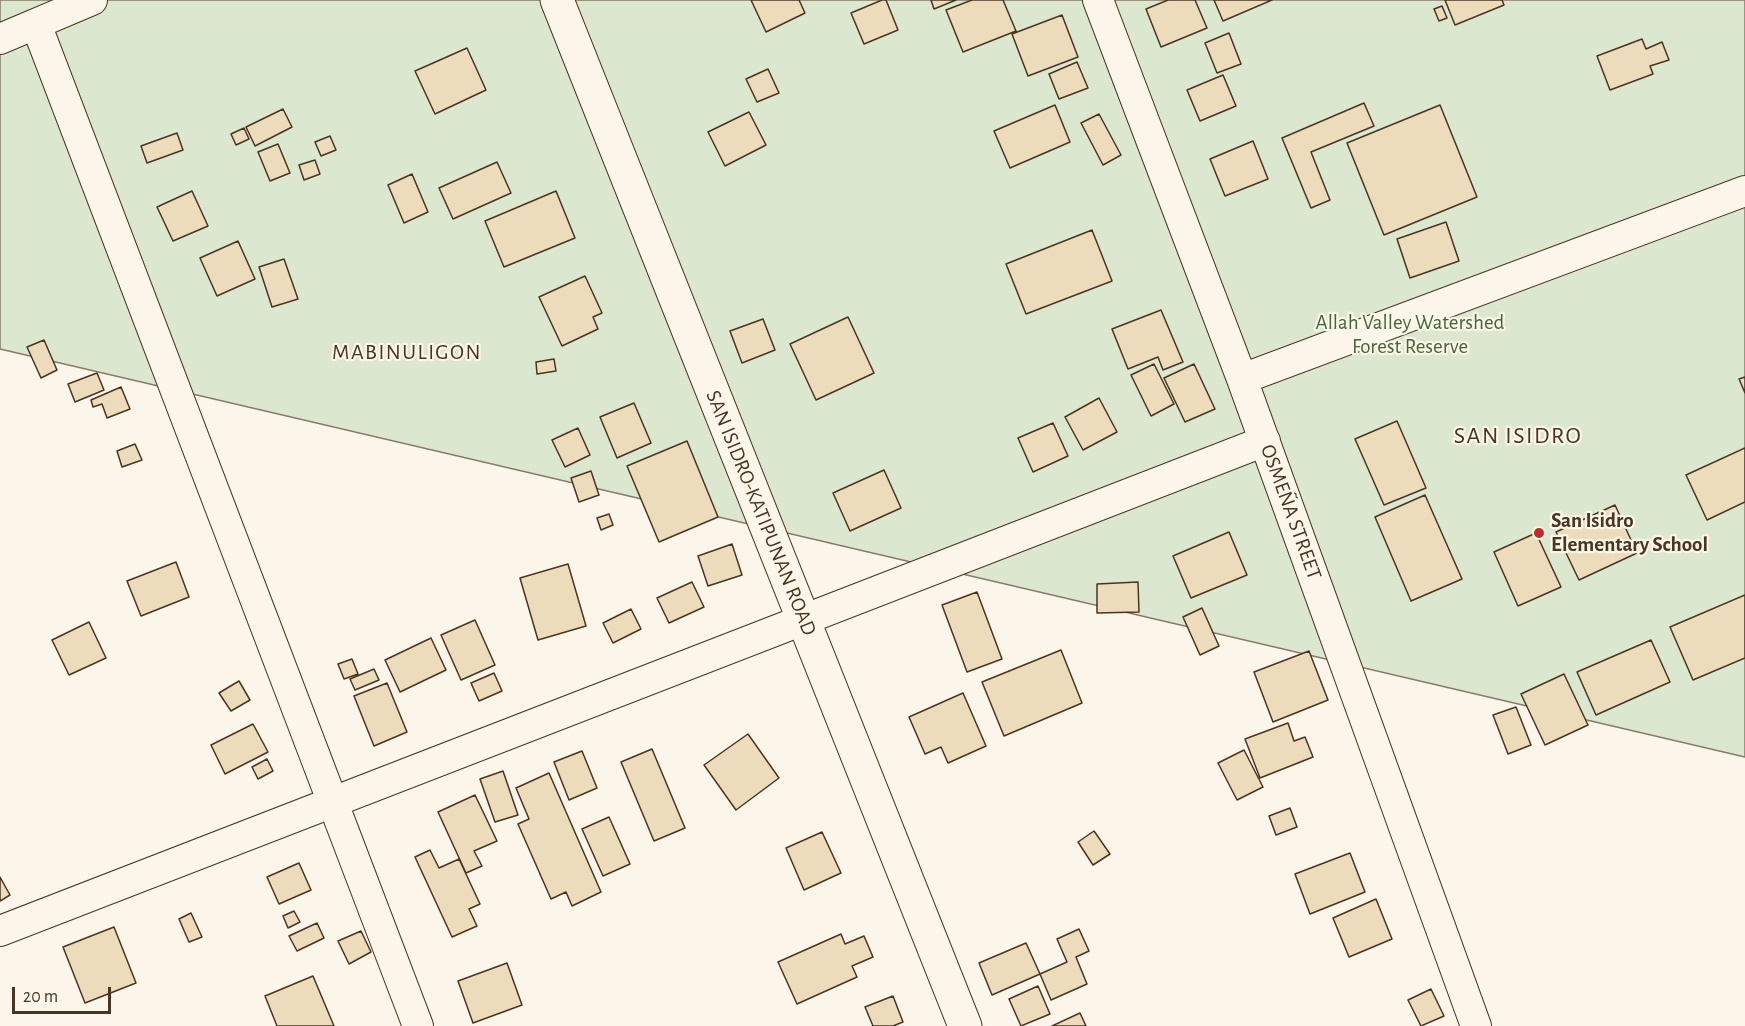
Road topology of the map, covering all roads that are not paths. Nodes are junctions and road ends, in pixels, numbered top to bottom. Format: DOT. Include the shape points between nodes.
graph roads {
  1 [pos="92,0"];
  2 [pos="557,0"];
  3 [pos="1098,0"];
  4 [pos="36,24"];
  5 [pos="0,39"];
  6 [pos="1745,191"];
  7 [pos="1242,379"];
  8 [pos="1265,441"];
  9 [pos="804,620"];
  10 [pos="332,802"];
  11 [pos="0,931"];
  12 [pos="418,1026"];
  13 [pos="965,1026"];
  14 [pos="1476,1026"];
  1 -- 4 [label="street"];
  2 -- 9 [label="street, SAN ISIDRO-KATIPUNAN ROAD"];
  3 -- 7 [label="street, OSMEÑA STREET"];
  4 -- 5 [label="street"];
  4 -- 10 [label="street"];
  6 -- 7 [label="street"];
  7 -- 8 [label="street, OSMEÑA STREET"];
  8 -- 9 [label="street"];
  8 -- 14 [label="street, OSMEÑA STREET"];
  9 -- 10 [label="street"];
  9 -- 13 [label="street, SAN ISIDRO-KATIPUNAN ROAD"];
  10 -- 11 [label="street"];
  10 -- 12 [label="street"];
}
